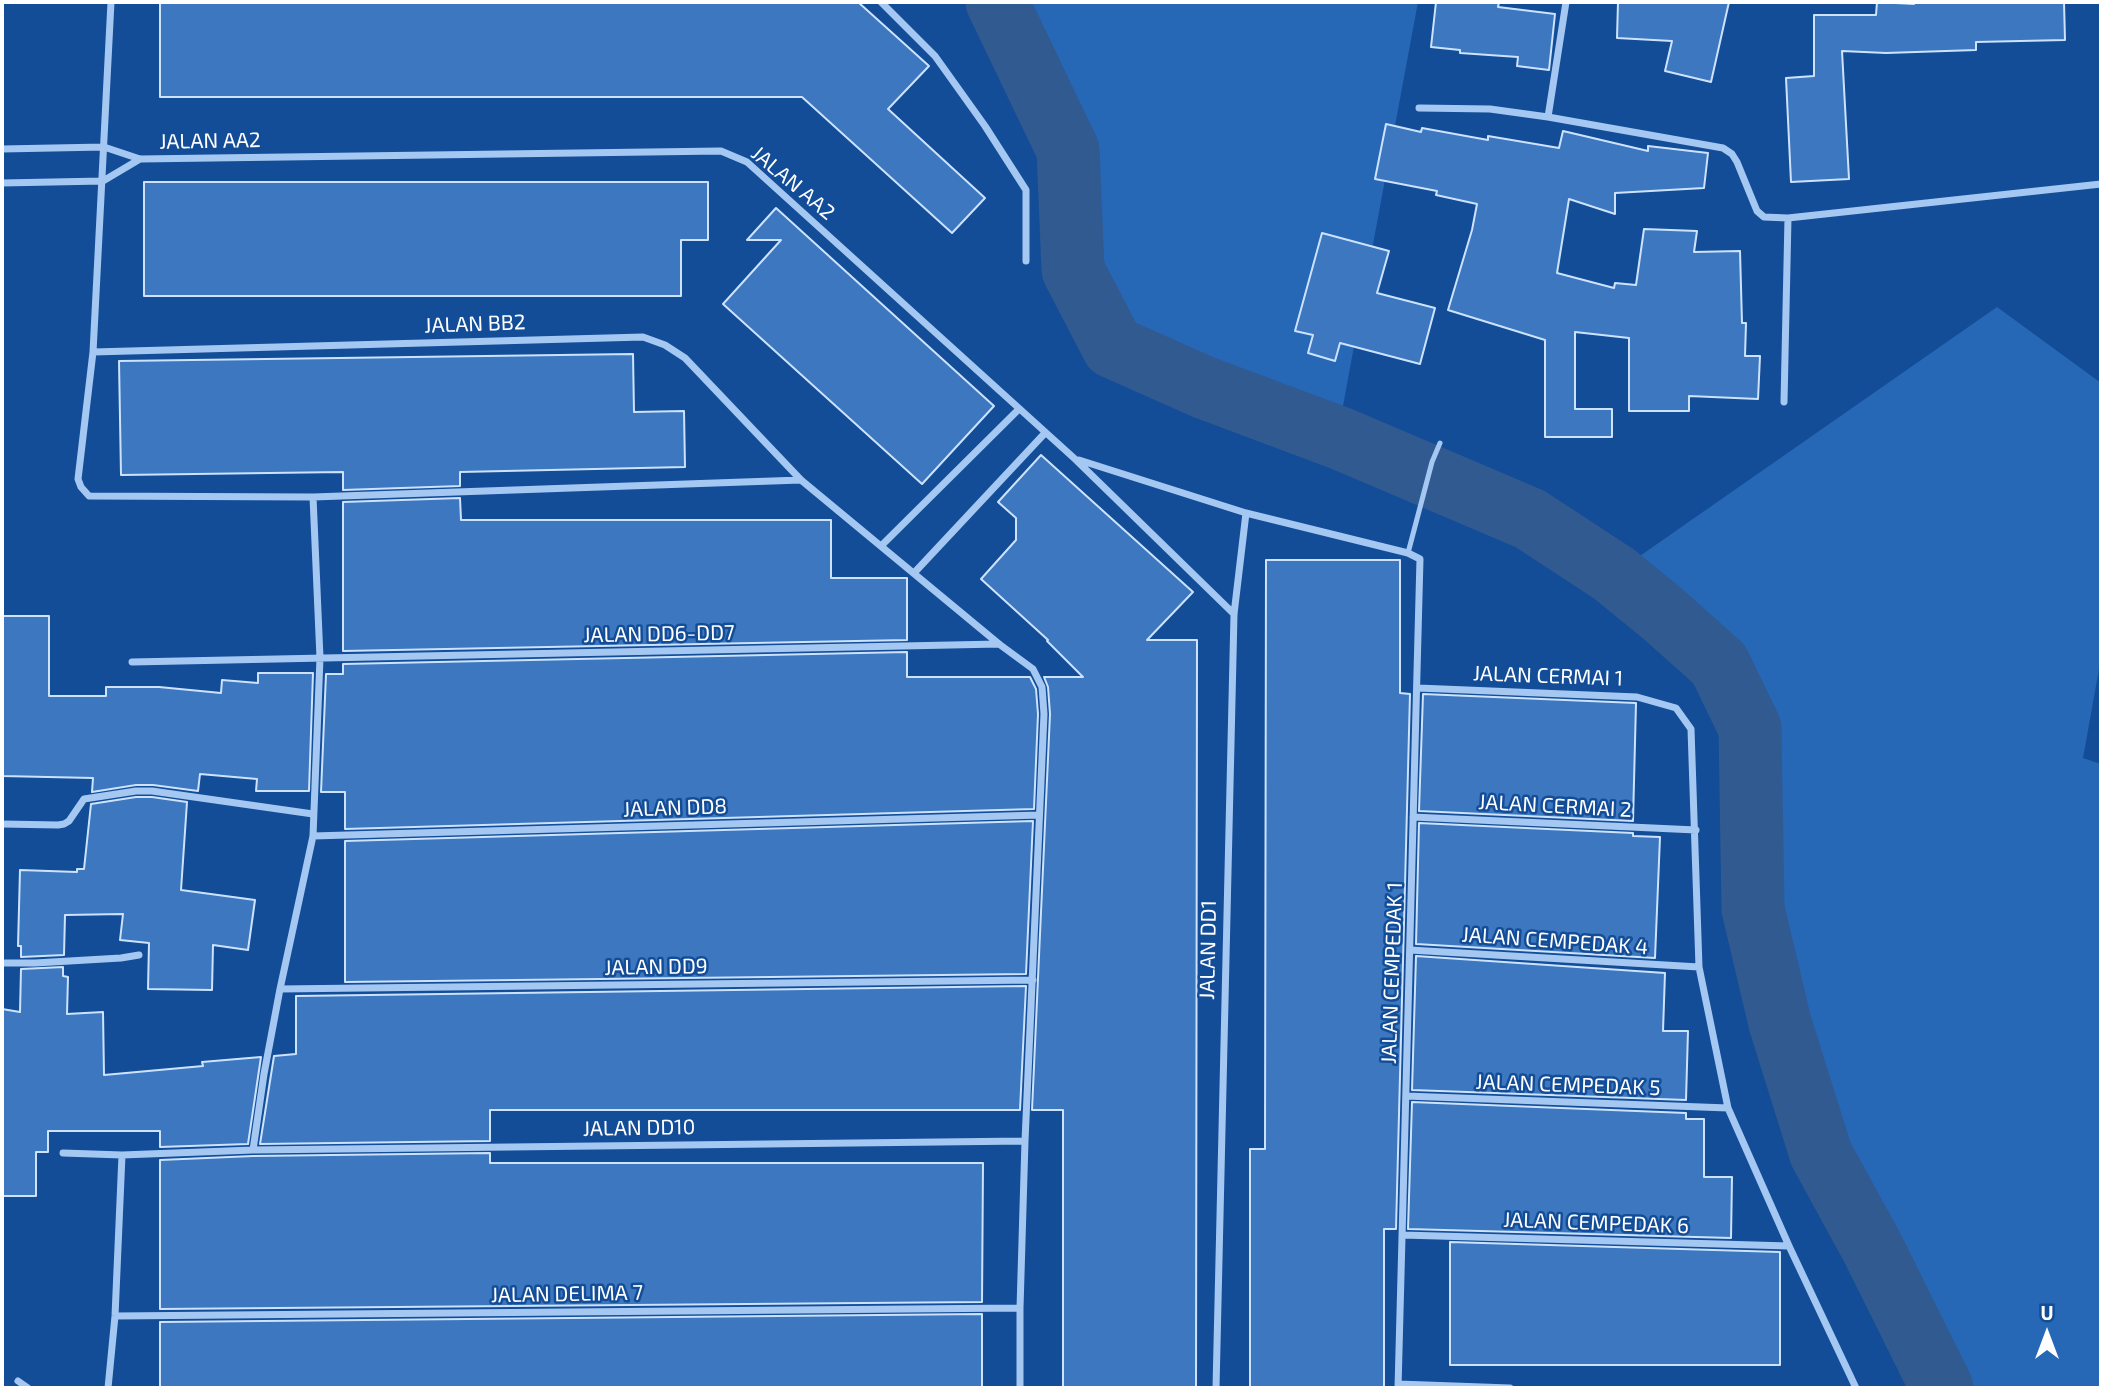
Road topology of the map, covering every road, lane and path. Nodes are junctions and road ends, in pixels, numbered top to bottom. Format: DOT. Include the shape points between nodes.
graph roads {
  1 [pos="111,2"];
  2 [pos="881,2"];
  3 [pos="1566,2"];
  4 [pos="1419,108"];
  5 [pos="1548,117"];
  6 [pos="104,147"];
  7 [pos="2,149"];
  8 [pos="140,159"];
  9 [pos="103,181"];
  10 [pos="2,183"];
  11 [pos="2101,184"];
  12 [pos="1788,218"];
  13 [pos="1026,261"];
  14 [pos="93,352"];
  15 [pos="1784,402"];
  16 [pos="1019,409"];
  17 [pos="1045,433"];
  18 [pos="1440,443"];
  19 [pos="1075,459"];
  20 [pos="801,480"];
  21 [pos="313,497"];
  22 [pos="1247,513"];
  23 [pos="881,546"];
  24 [pos="1408,553"];
  25 [pos="914,573"];
  26 [pos="1234,614"];
  27 [pos="999,644"];
  28 [pos="320,658"];
  29 [pos="132,662"];
  30 [pos="1418,688"];
  31 [pos="313,814"];
  32 [pos="1039,815"];
  33 [pos="1413,817"];
  34 [pos="2,824"];
  35 [pos="1696,830"];
  36 [pos="313,836"];
  37 [pos="1410,950"];
  38 [pos="139,955"];
  39 [pos="2,963"];
  40 [pos="1699,967"];
  41 [pos="1033,980"];
  42 [pos="280,989"];
  43 [pos="1406,1096"];
  44 [pos="1728,1108"];
  45 [pos="1025,1141"];
  46 [pos="253,1150"];
  47 [pos="63,1153"];
  48 [pos="122,1155"];
  49 [pos="1403,1235"];
  50 [pos="1789,1246"];
  51 [pos="1020,1308"];
  52 [pos="115,1316"];
  53 [pos="18,1381"];
  54 [pos="1398,1386"];
  55 [pos="28,1388"];
  56 [pos="108,1388"];
  57 [pos="1020,1388"];
  58 [pos="1216,1388"];
  59 [pos="1510,1388"];
  60 [pos="1856,1388"];
  1 -- 6 [label="street"];
  2 -- 13 [label="street" via="935,56 1026,190"];
  3 -- 5 [label="street"];
  4 -- 5 [label="street" via="1489,109"];
  5 -- 12 [label="street" via="1723,148 1737,162 1757,211 1764,217"];
  6 -- 7 [label="street, JALAN AA2"];
  6 -- 8 [label="street, JALAN AA2"];
  6 -- 9 [label="street"];
  8 -- 9 [label="street, JALAN AA2"];
  8 -- 16 [label="street, JALAN AA2" via="721,151 747,162"];
  9 -- 10 [label="street"];
  9 -- 14 [label="street"];
  11 -- 12 [label="street"];
  12 -- 15 [label="street"];
  14 -- 20 [label="street, JALAN BB2" via="643,337 685,358"];
  14 -- 21 [label="street" via="78,479 89,496"];
  16 -- 17 [label="street, JALAN AA2"];
  16 -- 23 [label="street"];
  17 -- 19 [label="street, JALAN AA2"];
  17 -- 25 [label="street"];
  18 -- 24 [label="lane"];
  19 -- 22 [label="street"];
  19 -- 26 [label="street, JALAN AA2"];
  20 -- 21 [label="street"];
  20 -- 23 [label="street, JALAN BB2"];
  21 -- 28 [label="street"];
  22 -- 24 [label="street"];
  22 -- 26 [label="street, JALAN DD1"];
  23 -- 25 [label="street, JALAN BB2"];
  24 -- 30 [label="street, JALAN CEMPEDAK 1" via="1420,559"];
  25 -- 27 [label="street, JALAN BB2"];
  26 -- 58 [label="street, JALAN DD1"];
  27 -- 28 [label="street, JALAN DD6-DD7"];
  27 -- 32 [label="street, JALAN BB2" via="1033,669 1042,687"];
  28 -- 29 [label="street, JALAN DD6-DD7"];
  28 -- 31 [label="street"];
  30 -- 33 [label="street, JALAN CEMPEDAK 1"];
  30 -- 35 [label="street, JALAN CERMAI 1" via="1637,697 1676,708 1691,729"];
  31 -- 34 [label="street" via="136,791 84,799 69,821 58,825"];
  31 -- 36 [label="street"];
  32 -- 36 [label="street, JALAN DD8"];
  32 -- 41 [label="street, JALAN BB2"];
  33 -- 35 [label="street, JALAN CERMAI 2"];
  33 -- 37 [label="street, JALAN CEMPEDAK 1"];
  35 -- 40 [label="street"];
  36 -- 42 [label="street"];
  37 -- 40 [label="street, JALAN CEMPEDAK 4"];
  37 -- 43 [label="street, JALAN CEMPEDAK 1"];
  38 -- 39 [label="street"];
  40 -- 44 [label="street"];
  41 -- 42 [label="street, JALAN DD9"];
  41 -- 45 [label="street, JALAN BB2"];
  42 -- 46 [label="street"];
  43 -- 44 [label="street, JALAN CEMPEDAK 5"];
  43 -- 49 [label="street, JALAN CEMPEDAK 1"];
  44 -- 50 [label="street"];
  45 -- 46 [label="street, JALAN DD10"];
  45 -- 51 [label="street, JALAN BB2"];
  46 -- 48 [label="street, JALAN DD10"];
  47 -- 48 [label="street, JALAN DD10"];
  48 -- 52 [label="street"];
  49 -- 50 [label="street, JALAN CEMPEDAK 6"];
  49 -- 54 [label="street, JALAN CEMPEDAK 1"];
  50 -- 60 [label="street"];
  51 -- 52 [label="street, JALAN DELIMA 7"];
  51 -- 57 [label="street, JALAN BB2"];
  52 -- 56 [label="street"];
  53 -- 55 [label="street"];
  54 -- 59 [label="street"];
}
